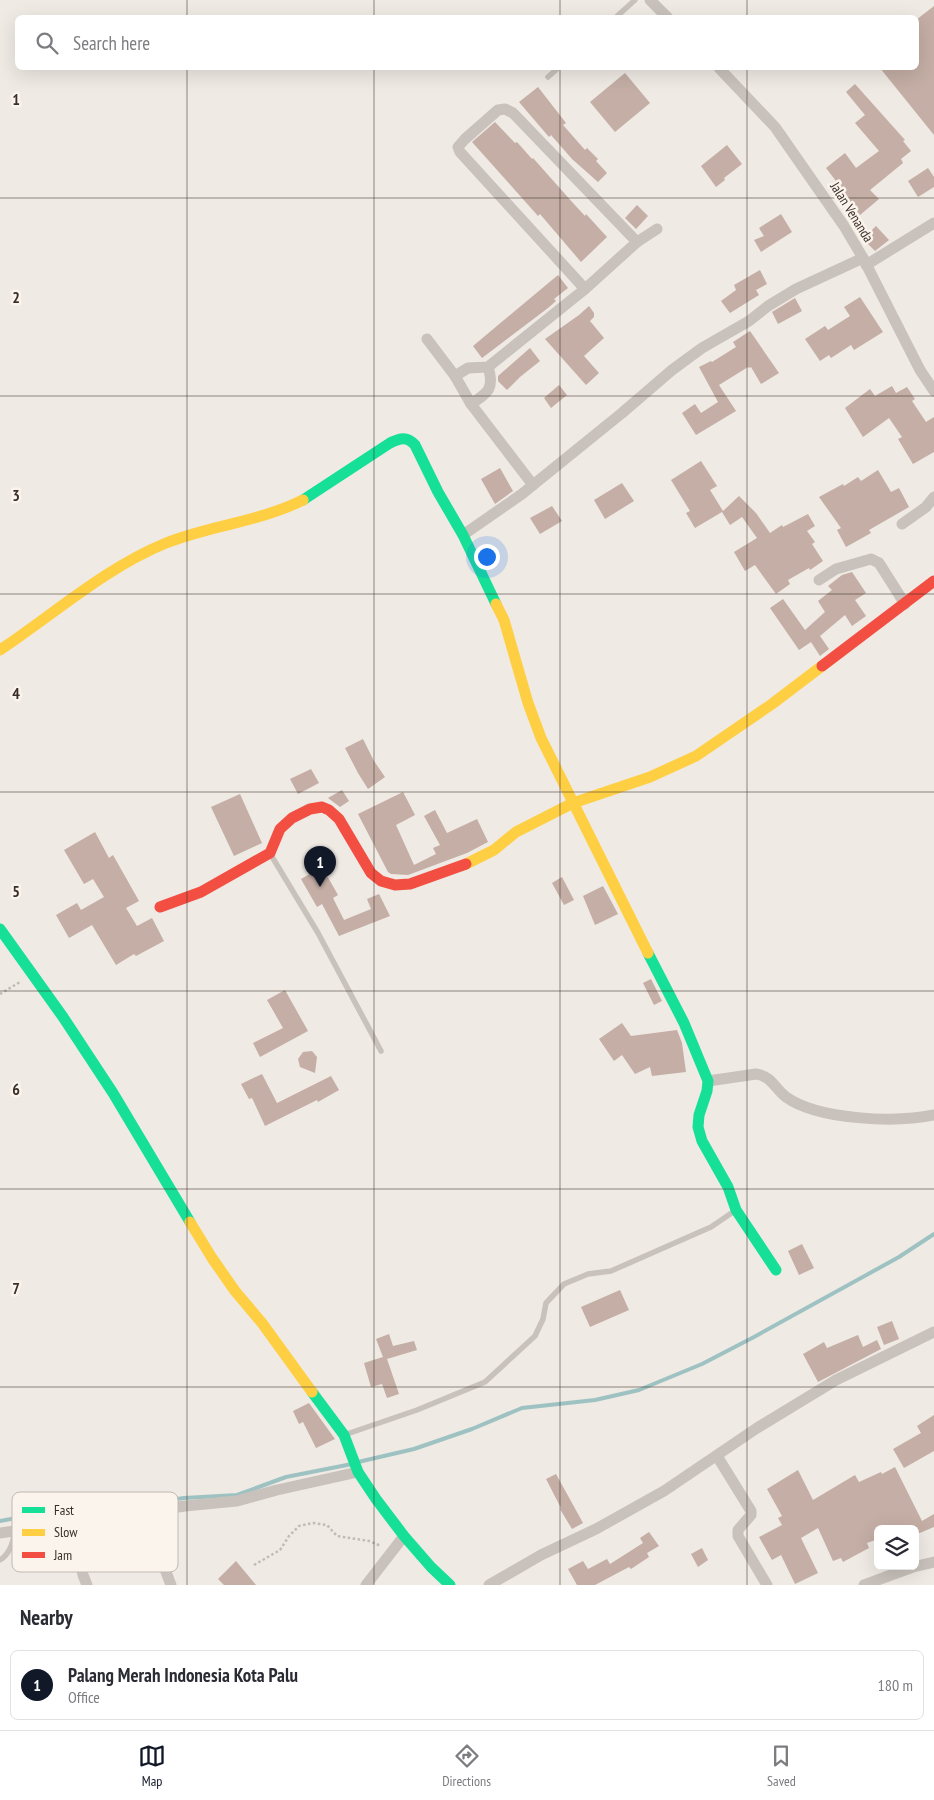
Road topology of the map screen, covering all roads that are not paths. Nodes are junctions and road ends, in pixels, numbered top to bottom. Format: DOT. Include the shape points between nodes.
graph roads {
  1 [pos="635,0"];
  2 [pos="650,0"];
  3 [pos="618,15"];
  4 [pos="665,15"];
  5 [pos="556,70"];
  6 [pos="721,70"];
  7 [pos="548,76"];
  8 [pos="934,223"];
  9 [pos="657,229"];
  10 [pos="637,242"];
  11 [pos="864,262"];
  12 [pos="585,289"];
  13 [pos="428,339"];
  14 [pos="488,367"];
  15 [pos="455,376"];
  16 [pos="934,391"];
  17 [pos="471,404"];
  18 [pos="533,485"];
  19 [pos="934,497"];
  20 [pos="902,524"];
  21 [pos="463,535"];
  22 [pos="819,580"];
  23 [pos="934,581"];
  24 [pos="905,604"];
  25 [pos="0,650"];
  26 [pos="573,803"];
  27 [pos="270,853"];
  28 [pos="160,907"];
  29 [pos="0,929"];
  30 [pos="381,1051"];
  31 [pos="708,1081"];
  32 [pos="934,1115"];
  33 [pos="736,1210"];
  34 [pos="776,1270"];
  35 [pos="934,1332"];
  36 [pos="344,1435"];
  37 [pos="717,1456"];
  38 [pos="356,1464"];
  39 [pos="178,1507"];
  40 [pos="404,1536"];
  41 [pos="12,1546"];
  42 [pos="0,1560"];
  43 [pos="934,1562"];
  44 [pos="82,1572"];
  45 [pos="166,1572"];
  46 [pos="87,1585"];
  47 [pos="171,1585"];
  48 [pos="366,1585"];
  49 [pos="450,1585"];
  50 [pos="489,1585"];
  51 [pos="767,1585"];
  52 [pos="864,1585"];
  1 -- 3 [label="lane"];
  2 -- 4 [label="street"];
  5 -- 7 [label="lane"];
  6 -- 11 [label="street, Jalan Venanda" via="775,127 844,226"];
  8 -- 11 [label="street"];
  9 -- 10 [label="street"];
  10 -- 12 [label="street"];
  10 -- 12 [label="street" via="513,113 498,110 465,139 458,147 460,152"];
  11 -- 16 [label="street, Jalan Venanda"];
  11 -- 18 [label="street" via="796,289 702,348"];
  12 -- 14 [label="street"];
  13 -- 15 [label="street"];
  14 -- 15 [label="street" via="468,368"];
  14 -- 17 [label="street" via="491,386"];
  15 -- 17 [label="street"];
  17 -- 18 [label="street"];
  18 -- 21 [label="street"];
  19 -- 20 [label="street"];
  21 -- 25 [label="street" via="415,445 404,438 382,448 327,486 283,510 165,543 123,565"];
  21 -- 26 [label="street" via="504,620 541,738"];
  22 -- 24 [label="street" via="836,569 871,558 878,563"];
  23 -- 24 [label="street"];
  24 -- 26 [label="street" via="772,704 696,756 650,777"];
  26 -- 27 [label="street" via="516,832 494,850 471,862 410,884 395,885 381,881 371,873 339,819 322,807 292,818 280,829"];
  26 -- 31 [label="street" via="684,1023"];
  27 -- 28 [label="street" via="201,892"];
  27 -- 30 [label="lane" via="318,933"];
  29 -- 36 [label="street" via="113,1093 212,1258"];
  31 -- 32 [label="street" via="764,1075 786,1096 810,1109 898,1119"];
  31 -- 33 [label="street" via="698,1127"];
  33 -- 34 [label="street"];
  33 -- 36 [label="lane" via="711,1227 611,1271 588,1274 564,1284 546,1303 535,1336 485,1382"];
  35 -- 37 [label="street" via="836,1380"];
  36 -- 38 [label="street"];
  37 -- 50 [label="street" via="664,1491"];
  37 -- 51 [label="street" via="751,1511 738,1530 738,1536"];
  38 -- 39 [label="street" via="312,1482 237,1501"];
  38 -- 40 [label="street"];
  40 -- 48 [label="street"];
  40 -- 49 [label="street"];
  41 -- 42 [label="lane"];
  43 -- 52 [label="street"];
  44 -- 46 [label="street"];
  45 -- 47 [label="street"];
}
